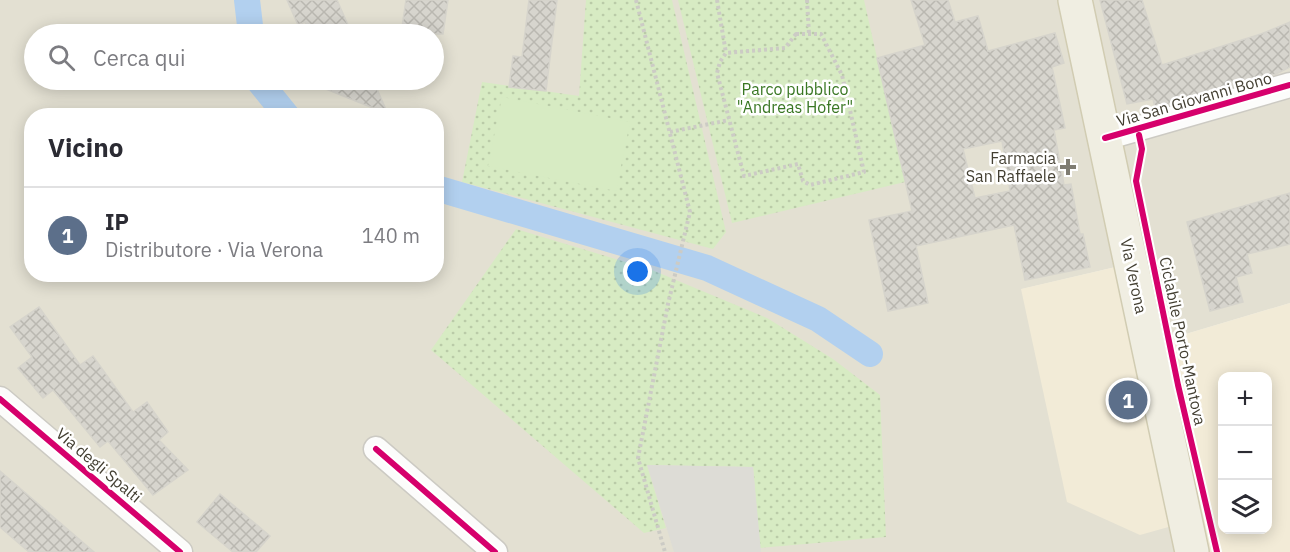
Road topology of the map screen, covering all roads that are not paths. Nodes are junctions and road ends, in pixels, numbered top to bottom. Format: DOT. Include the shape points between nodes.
graph roads {
  1 [pos="1075,0"];
  2 [pos="1290,85"];
  3 [pos="1105,138"];
  4 [pos="0,399"];
  5 [pos="376,449"];
  6 [pos="180,552"];
  7 [pos="495,552"];
  8 [pos="1192,552"];
  1 -- 3 [label="main road, Via Verona"];
  2 -- 3 [label="street, Via San Giovanni Bono"];
  3 -- 8 [label="main road, Via Verona"];
  4 -- 6 [label="street, Via degli Spalti"];
  5 -- 7 [label="street"];
}
